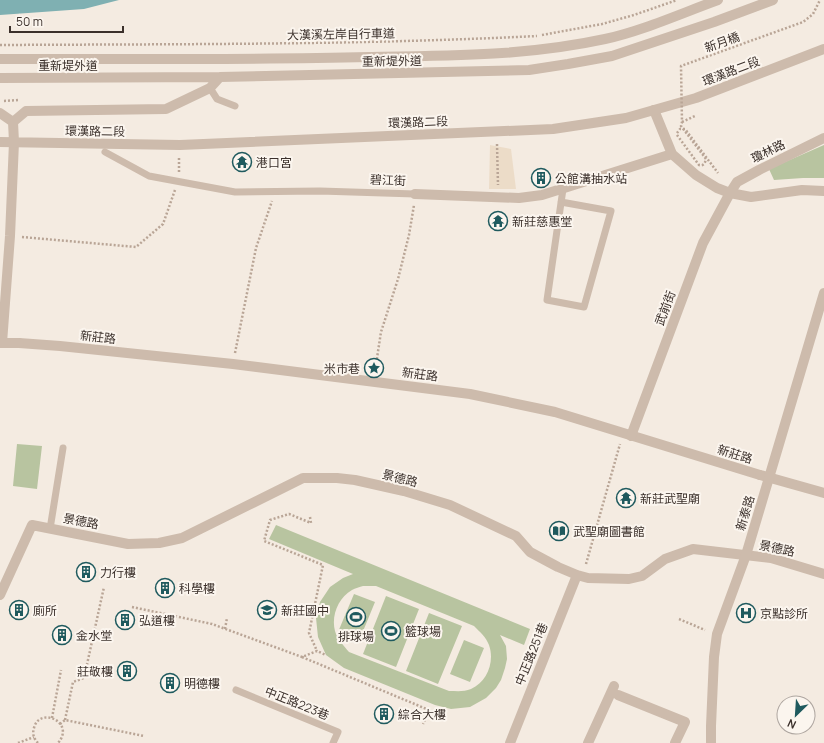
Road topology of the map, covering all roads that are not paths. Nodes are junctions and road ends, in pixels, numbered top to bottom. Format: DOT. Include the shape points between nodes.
graph roads {
  1 [pos="718,0"];
  2 [pos="773,0"];
  3 [pos="824,49"];
  4 [pos="0,59"];
  5 [pos="220,77"];
  6 [pos="0,78"];
  7 [pos="210,88"];
  8 [pos="235,106"];
  9 [pos="654,110"];
  10 [pos="0,113"];
  11 [pos="13,122"];
  12 [pos="824,138"];
  13 [pos="0,142"];
  14 [pos="14,142"];
  15 [pos="105,152"];
  16 [pos="672,154"];
  17 [pos="563,188"];
  18 [pos="824,191"];
  19 [pos="730,193"];
  20 [pos="415,194"];
  21 [pos="561,202"];
  22 [pos="824,293"];
  23 [pos="1,343"];
  24 [pos="627,435"];
  25 [pos="63,448"];
  26 [pos="765,477"];
  27 [pos="824,493"];
  28 [pos="50,529"];
  29 [pos="746,555"];
  30 [pos="824,574"];
  31 [pos="580,576"];
  32 [pos="0,595"];
  33 [pos="614,686"];
  34 [pos="236,690"];
  35 [pos="618,695"];
  36 [pos="333,743"];
  37 [pos="510,743"];
  38 [pos="588,743"];
  39 [pos="675,743"];
  40 [pos="711,743"];
  1 -- 4 [label="street, 重新堤外道" via="606,39 542,50 478,55 306,59"];
  2 -- 5 [label="street, 重新堤外道" via="612,56 529,70"];
  3 -- 9 [label="street, 環漢路二段" via="696,98"];
  5 -- 6 [label="street, 重新堤外道"];
  5 -- 7 [label="street"];
  7 -- 8 [label="lane" via="216,100"];
  7 -- 11 [label="street" via="166,109 26,111"];
  9 -- 14 [label="street, 環漢路二段" via="626,118 560,128 497,132 180,145"];
  9 -- 16 [label="street"];
  10 -- 11 [label="street"];
  11 -- 14 [label="street"];
  12 -- 19 [label="street, 瓊林路" via="737,182"];
  13 -- 14 [label="street, 環漢路二段"];
  14 -- 23 [label="street" via="10,236"];
  15 -- 20 [label="lane, 碧江街" via="149,176 235,192"];
  16 -- 17 [label="street, 碧江街"];
  16 -- 19 [label="street" via="696,175"];
  17 -- 20 [label="street, 碧江街" via="542,195 519,198"];
  17 -- 21 [label="lane"];
  18 -- 19 [label="street" via="802,190 751,197"];
  19 -- 24 [label="street, 武前街" via="703,243"];
  21 -- 21 [label="lane" via="547,300 584,307 611,211"];
  22 -- 26 [label="street, 新泰路"];
  23 -- 24 [label="street, 新莊路" via="60,346 233,364 477,395 555,412"];
  24 -- 26 [label="street, 新莊路"];
  25 -- 28 [label="lane"];
  26 -- 27 [label="street, 新莊路"];
  26 -- 29 [label="street, 新泰路"];
  28 -- 31 [label="street, 景德路" via="128,544 159,543 182,538 303,478 337,478 404,491 450,505 516,536 530,552"];
  28 -- 32 [label="street, 景德路" via="32,525"];
  29 -- 30 [label="street, 景德路" via="771,558"];
  29 -- 31 [label="street, 景德路" via="693,549 665,558 636,578"];
  29 -- 40 [label="street, 新泰路" via="717,634"];
  31 -- 37 [label="street, 中正路251巷"];
  33 -- 38 [label="street"];
  34 -- 36 [label="lane, 中正路223巷" via="338,732"];
  35 -- 39 [label="street" via="685,722"];
}
